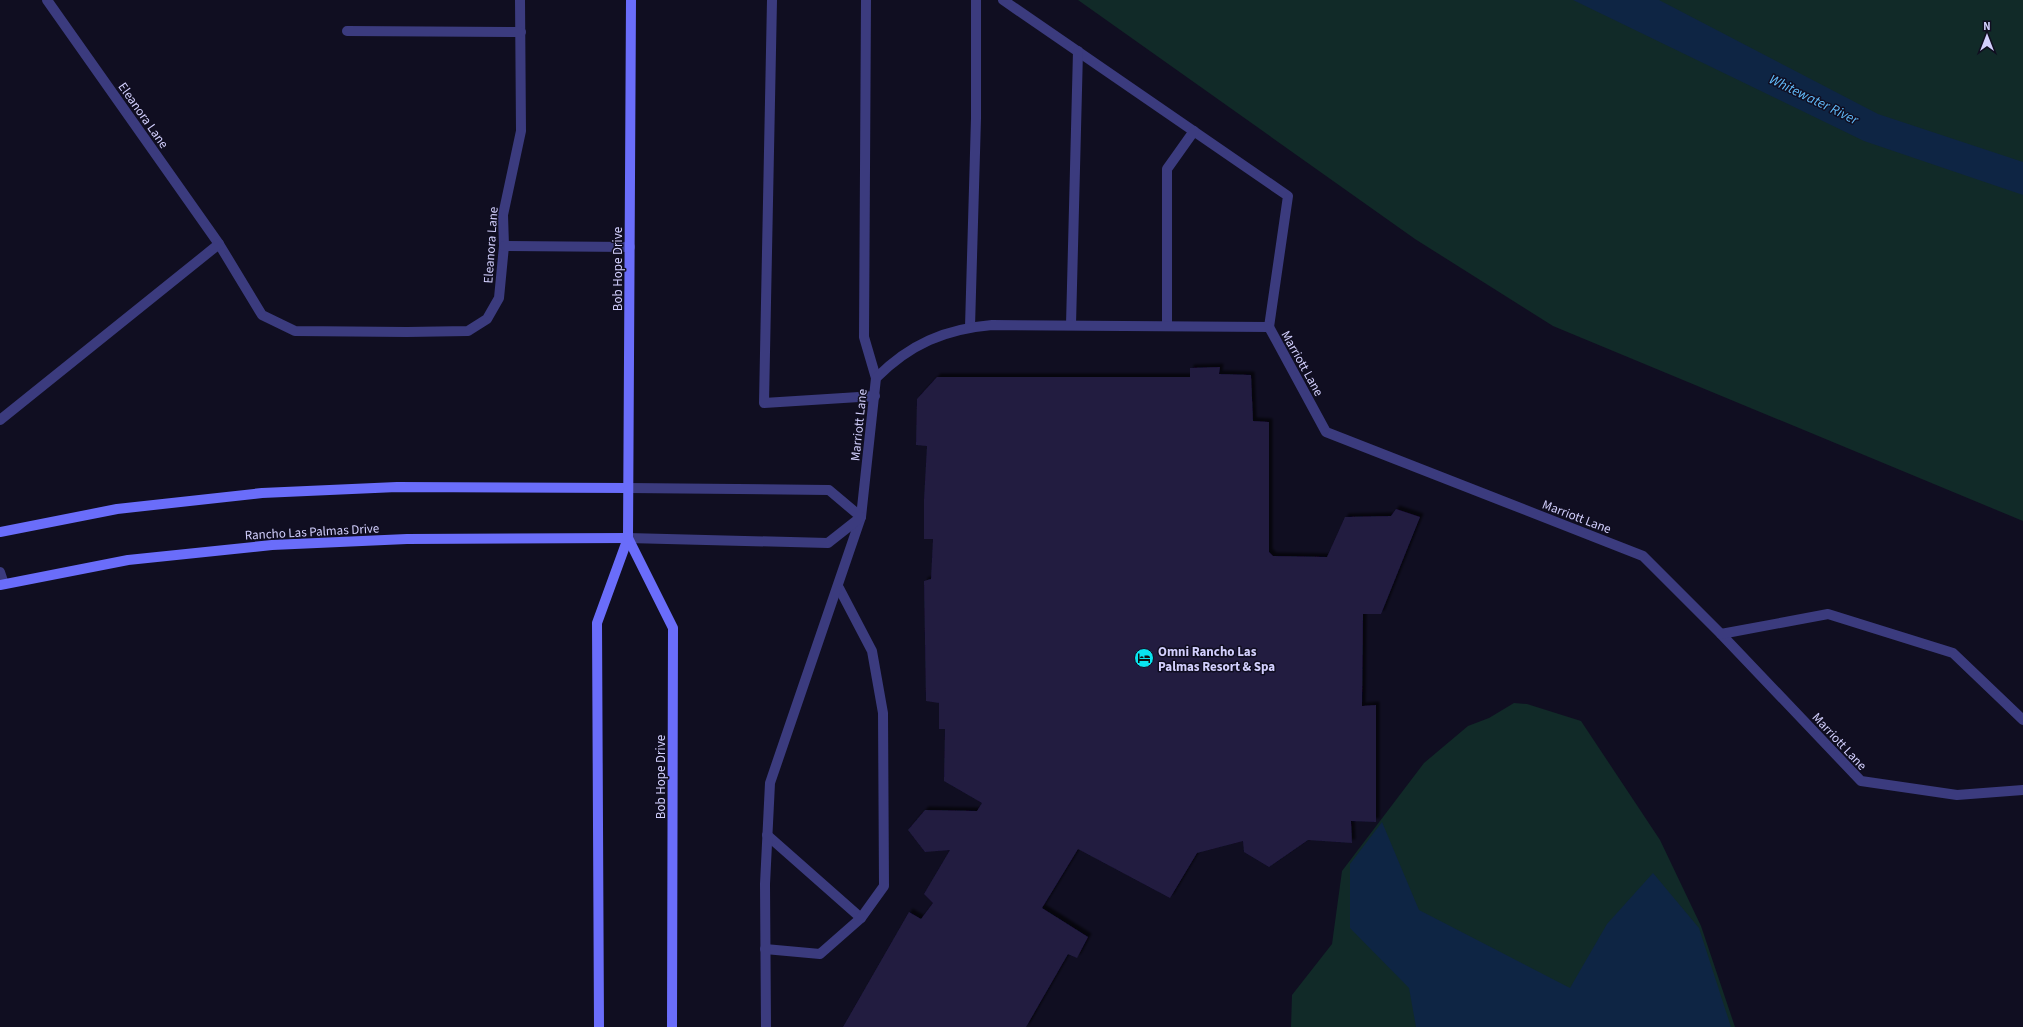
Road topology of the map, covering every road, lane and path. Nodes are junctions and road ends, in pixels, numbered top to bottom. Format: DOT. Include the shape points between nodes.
graph roads {
  1 [pos="47,0"];
  2 [pos="520,0"];
  3 [pos="630,0"];
  4 [pos="772,0"];
  5 [pos="866,0"];
  6 [pos="976,0"];
  7 [pos="1003,0"];
  8 [pos="347,30"];
  9 [pos="521,32"];
  10 [pos="1078,51"];
  11 [pos="1194,131"];
  12 [pos="219,244"];
  13 [pos="504,246"];
  14 [pos="630,247"];
  15 [pos="1071,325"];
  16 [pos="1167,326"];
  17 [pos="970,327"];
  18 [pos="1269,327"];
  19 [pos="876,378"];
  20 [pos="875,396"];
  21 [pos="0,420"];
  22 [pos="628,488"];
  23 [pos="861,517"];
  24 [pos="0,532"];
  25 [pos="628,538"];
  26 [pos="0,572"];
  27 [pos="2,585"];
  28 [pos="839,588"];
  29 [pos="1721,634"];
  30 [pos="2023,720"];
  31 [pos="2023,790"];
  32 [pos="768,835"];
  33 [pos="861,918"];
  34 [pos="765,949"];
  35 [pos="598,1027"];
  36 [pos="672,1027"];
  37 [pos="766,1027"];
  1 -- 12 [label="street, Eleanora Lane"];
  2 -- 9 [label="street, Eleanora Lane"];
  3 -- 14 [label="main road, Bob Hope Drive"];
  4 -- 20 [label="street" via="764,403"];
  5 -- 19 [label="street" via="864,337"];
  6 -- 17 [label="street" via="976,118"];
  7 -- 10 [label="street"];
  8 -- 9 [label="street"];
  9 -- 13 [label="street, Eleanora Lane" via="521,131 503,215"];
  10 -- 11 [label="street"];
  10 -- 15 [label="street"];
  11 -- 16 [label="street" via="1167,169"];
  11 -- 18 [label="street" via="1288,196"];
  12 -- 13 [label="street, Eleanora Lane" via="262,314 295,331 407,332 468,331 487,319 499,298"];
  12 -- 21 [label="street"];
  13 -- 14 [label="street"];
  14 -- 22 [label="main road, Bob Hope Drive"];
  15 -- 16 [label="street, Marriott Lane"];
  15 -- 17 [label="street, Marriott Lane"];
  16 -- 18 [label="street, Marriott Lane"];
  17 -- 19 [label="street, Marriott Lane" via="930,339 904,354"];
  18 -- 29 [label="street, Marriott Lane" via="1326,432 1643,556"];
  19 -- 20 [label="street, Marriott Lane"];
  20 -- 23 [label="street, Marriott Lane"];
  22 -- 23 [label="street" via="829,490"];
  22 -- 24 [label="main road" via="397,487 262,493 118,509"];
  22 -- 25 [label="main road, Bob Hope Drive"];
  23 -- 25 [label="street" via="828,542"];
  23 -- 28 [label="street, Marriott Lane"];
  25 -- 27 [label="main road, Rancho Las Palmas Drive" via="408,539 272,545 128,560"];
  25 -- 35 [label="main road, Bob Hope Drive" via="597,623"];
  25 -- 36 [label="main road, Bob Hope Drive" via="673,628"];
  26 -- 27 [label="street"];
  28 -- 32 [label="street, Marriott Lane" via="770,783"];
  28 -- 33 [label="street" via="872,651 883,713 884,886"];
  29 -- 30 [label="street" via="1828,614 1953,653"];
  29 -- 31 [label="street, Marriott Lane" via="1861,781 1957,795"];
  32 -- 33 [label="street"];
  32 -- 34 [label="street, Marriott Lane"];
  33 -- 34 [label="street" via="820,954"];
  34 -- 37 [label="street, Marriott Lane"];
}
